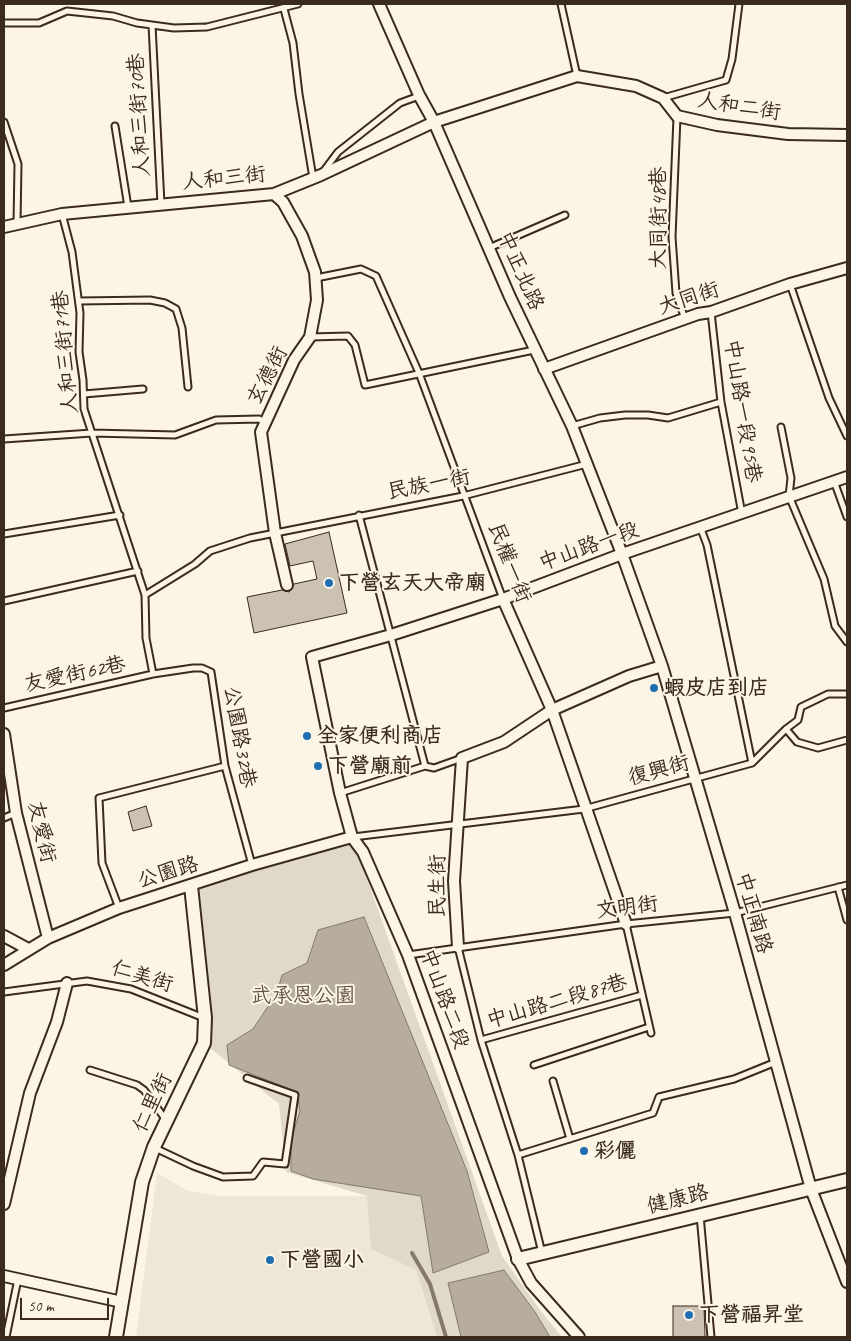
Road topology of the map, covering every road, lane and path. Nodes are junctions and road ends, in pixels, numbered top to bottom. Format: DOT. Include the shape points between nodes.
graph roads {
  1 [pos="298,4"];
  2 [pos="379,4"];
  3 [pos="561,4"];
  4 [pos="739,4"];
  5 [pos="284,9"];
  6 [pos="4,23"];
  7 [pos="152,25"];
  8 [pos="577,76"];
  9 [pos="419,95"];
  10 [pos="663,98"];
  11 [pos="678,116"];
  12 [pos="4,122"];
  13 [pos="434,122"];
  14 [pos="115,126"];
  15 [pos="847,134"];
  16 [pos="317,177"];
  17 [pos="274,194"];
  18 [pos="161,204"];
  19 [pos="128,207"];
  20 [pos="62,214"];
  21 [pos="565,215"];
  22 [pos="17,225"];
  23 [pos="4,227"];
  24 [pos="489,248"];
  25 [pos="847,268"];
  26 [pos="316,278"];
  27 [pos="790,284"];
  28 [pos="78,302"];
  29 [pos="711,312"];
  30 [pos="686,319"];
  31 [pos="310,337"];
  32 [pos="534,350"];
  33 [pos="544,369"];
  34 [pos="419,373"];
  35 [pos="188,386"];
  36 [pos="143,388"];
  37 [pos="84,394"];
  38 [pos="721,402"];
  39 [pos="265,422"];
  40 [pos="572,426"];
  41 [pos="781,427"];
  42 [pos="92,433"];
  43 [pos="847,436"];
  44 [pos="4,439"];
  45 [pos="588,464"];
  46 [pos="847,477"];
  47 [pos="834,481"];
  48 [pos="463,496"];
  49 [pos="789,496"];
  50 [pos="742,514"];
  51 [pos="120,515"];
  52 [pos="359,515"];
  53 [pos="847,517"];
  54 [pos="701,529"];
  55 [pos="275,533"];
  56 [pos="4,534"];
  57 [pos="622,554"];
  58 [pos="138,571"];
  59 [pos="287,585"];
  60 [pos="145,595"];
  61 [pos="503,599"];
  62 [pos="4,601"];
  63 [pos="391,635"];
  64 [pos="847,642"];
  65 [pos="312,657"];
  66 [pos="662,666"];
  67 [pos="153,674"];
  68 [pos="847,694"];
  69 [pos="4,708"];
  70 [pos="552,710"];
  71 [pos="786,729"];
  72 [pos="4,734"];
  73 [pos="847,740"];
  74 [pos="462,758"];
  75 [pos="752,763"];
  76 [pos="226,766"];
  77 [pos="425,766"];
  78 [pos="693,779"];
  79 [pos="340,793"];
  80 [pos="584,809"];
  81 [pos="16,813"];
  82 [pos="4,818"];
  83 [pos="458,824"];
  84 [pos="352,837"];
  85 [pos="252,865"];
  86 [pos="847,885"];
  87 [pos="191,886"];
  88 [pos="838,887"];
  89 [pos="119,908"];
  90 [pos="735,913"];
  91 [pos="847,920"];
  92 [pos="626,924"];
  93 [pos="4,936"];
  94 [pos="48,938"];
  95 [pos="458,947"];
  96 [pos="28,949"];
  97 [pos="408,955"];
  98 [pos="4,965"];
  99 [pos="67,983"];
  100 [pos="4,992"];
  101 [pos="642,995"];
  102 [pos="205,1018"];
  103 [pos="650,1027"];
  104 [pos="651,1033"];
  105 [pos="481,1040"];
  106 [pos="776,1062"];
  107 [pos="534,1065"];
  108 [pos="90,1070"];
  109 [pos="247,1078"];
  110 [pos="553,1081"];
  111 [pos="166,1120"];
  112 [pos="570,1139"];
  113 [pos="154,1147"];
  114 [pos="518,1155"];
  115 [pos="847,1180"];
  116 [pos="811,1189"];
  117 [pos="4,1204"];
  118 [pos="700,1214"];
  119 [pos="542,1253"];
  120 [pos="518,1259"];
  121 [pos="4,1276"];
  122 [pos="18,1279"];
  123 [pos="847,1282"];
  124 [pos="122,1302"];
  125 [pos="6,1337"];
  126 [pos="116,1337"];
  127 [pos="578,1337"];
  128 [pos="711,1337"];
  1 -- 5 [label="lane"];
  2 -- 9 [label="street, 中正北路"];
  3 -- 8 [label="lane"];
  4 -- 10 [label="lane" via="726,80"];
  5 -- 7 [label="lane" via="207,27"];
  5 -- 16 [label="lane"];
  6 -- 7 [label="lane" via="39,23 68,11"];
  7 -- 18 [label="lane, 人和三街70巷"];
  8 -- 10 [label="street, 人和二街" via="636,86"];
  8 -- 13 [label="street, 人和二街"];
  9 -- 13 [label="street, 中正北路"];
  9 -- 16 [label="lane" via="400,103 338,152"];
  10 -- 11 [label="street, 人和二街"];
  11 -- 15 [label="street, 人和二街" via="717,125 788,134"];
  11 -- 30 [label="lane, 大同街48巷" via="672,237 676,293"];
  12 -- 22 [label="lane" via="18,164"];
  13 -- 16 [label="street, 人和三街"];
  13 -- 24 [label="street, 中正北路"];
  14 -- 19 [label="lane"];
  16 -- 17 [label="street, 人和三街"];
  17 -- 18 [label="street, 人和三街"];
  17 -- 26 [label="street, 玄德街" via="283,202 302,236"];
  18 -- 19 [label="street, 人和三街"];
  19 -- 20 [label="street, 人和三街"];
  20 -- 22 [label="street, 人和三街"];
  20 -- 28 [label="lane, 人和三街71巷" via="72,252"];
  21 -- 24 [label="lane"];
  22 -- 23 [label="street, 人和三街"];
  24 -- 32 [label="street, 中正北路"];
  25 -- 27 [label="street, 大同街"];
  26 -- 31 [label="street, 玄德街"];
  26 -- 34 [label="lane, 民權一街" via="361,269 376,276"];
  27 -- 29 [label="street, 大同街"];
  27 -- 43 [label="lane" via="826,389"];
  28 -- 35 [label="lane" via="150,300 176,309 182,328"];
  28 -- 37 [label="lane, 人和三街71巷"];
  29 -- 30 [label="street, 大同街"];
  29 -- 38 [label="lane, 中山路一段95巷"];
  30 -- 33 [label="street, 大同街"];
  31 -- 34 [label="lane" via="348,336 354,345 365,385"];
  31 -- 39 [label="street, 玄德街" via="294,360"];
  32 -- 33 [label="street, 中正北路"];
  32 -- 34 [label="lane"];
  33 -- 40 [label="street, 中正北路"];
  34 -- 48 [label="lane, 民權一街"];
  36 -- 37 [label="lane"];
  37 -- 42 [label="lane, 人和三街71巷" via="84,409"];
  38 -- 40 [label="lane" via="668,418 625,415"];
  38 -- 50 [label="lane, 中山路一段95巷"];
  39 -- 42 [label="lane" via="260,419 216,420 175,435"];
  39 -- 55 [label="street, 玄德街" via="261,432"];
  40 -- 45 [label="street, 中正北路"];
  41 -- 49 [label="lane" via="791,478"];
  42 -- 44 [label="lane"];
  42 -- 51 [label="lane, 人和三街71巷"];
  45 -- 48 [label="lane, 民族一街"];
  45 -- 57 [label="street, 中正北路"];
  46 -- 47 [label="street, 中山路一段"];
  47 -- 49 [label="street, 中山路一段"];
  47 -- 53 [label="lane"];
  48 -- 52 [label="lane, 民族一街"];
  48 -- 61 [label="lane, 民權一街"];
  49 -- 50 [label="street, 中山路一段"];
  49 -- 64 [label="lane" via="824,579 835,626"];
  50 -- 54 [label="street, 中山路一段"];
  51 -- 56 [label="lane"];
  51 -- 58 [label="lane, 人和三街71巷"];
  52 -- 55 [label="lane, 民族一街"];
  52 -- 63 [label="lane"];
  54 -- 57 [label="street, 中山路一段"];
  54 -- 75 [label="lane"];
  55 -- 59 [label="street, 玄德街"];
  55 -- 60 [label="lane, 民族一街" via="210,551 196,564"];
  57 -- 61 [label="street, 中山路一段"];
  57 -- 66 [label="street, 中正南路"];
  58 -- 60 [label="lane, 人和三街71巷"];
  58 -- 62 [label="lane"];
  60 -- 67 [label="lane, 人和三街71巷" via="146,638"];
  61 -- 63 [label="street, 中山路一段"];
  61 -- 70 [label="street, 民權一街"];
  63 -- 65 [label="street, 中山路一段"];
  63 -- 77 [label="lane"];
  65 -- 79 [label="street, 中山路二段"];
  66 -- 70 [label="street" via="629,676"];
  66 -- 78 [label="street, 中正南路"];
  67 -- 69 [label="lane, 友愛街62巷"];
  67 -- 76 [label="lane, 公園路32巷" via="194,668 211,672"];
  68 -- 71 [label="lane, 復興街" via="828,694 801,707 798,720"];
  70 -- 74 [label="street" via="504,742"];
  70 -- 80 [label="street, 民權一街"];
  71 -- 73 [label="lane" via="797,742 818,748"];
  71 -- 75 [label="lane, 復興街"];
  72 -- 81 [label="street, 友愛街"];
  74 -- 77 [label="lane" via="434,768"];
  74 -- 83 [label="street, 民生街"];
  75 -- 78 [label="lane, 復興街"];
  76 -- 85 [label="lane, 公園路32巷"];
  76 -- 89 [label="lane" via="99,798 102,863"];
  77 -- 79 [label="lane"];
  78 -- 80 [label="lane, 復興街"];
  78 -- 90 [label="street, 中正南路"];
  79 -- 84 [label="street, 中山路二段"];
  80 -- 83 [label="lane, 復興街"];
  80 -- 92 [label="street, 民權一街"];
  81 -- 82 [label="lane"];
  81 -- 94 [label="street, 友愛街"];
  83 -- 84 [label="lane, 復興街"];
  83 -- 95 [label="street, 民生街" via="454,881"];
  84 -- 85 [label="street, 公園路"];
  84 -- 97 [label="street, 中山路二段" via="363,852"];
  85 -- 87 [label="street, 公園路"];
  86 -- 88 [label="lane, 文明街"];
  87 -- 89 [label="street, 公園路"];
  87 -- 102 [label="street, 仁里街"];
  88 -- 90 [label="lane, 文明街"];
  88 -- 91 [label="lane"];
  89 -- 94 [label="street, 公園路"];
  90 -- 92 [label="lane, 文明街"];
  90 -- 106 [label="street, 中正南路"];
  92 -- 95 [label="lane, 文明街"];
  92 -- 101 [label="lane"];
  93 -- 96 [label="street"];
  94 -- 96 [label="street, 公園路"];
  95 -- 97 [label="lane, 文明街"];
  95 -- 105 [label="lane, 民生街"];
  96 -- 98 [label="street, 公園路"];
  97 -- 120 [label="street, 中山路二段"];
  99 -- 100 [label="lane, 仁美街"];
  99 -- 102 [label="lane, 仁美街" via="87,981 131,989"];
  99 -- 117 [label="street" via="57,1022 30,1093"];
  101 -- 103 [label="lane"];
  101 -- 105 [label="lane, 中山路二段87巷"];
  102 -- 111 [label="street, 仁里街" via="204,1044"];
  103 -- 104 [label="lane"];
  103 -- 107 [label="lane"];
  105 -- 114 [label="lane, 民生街"];
  106 -- 112 [label="lane" via="734,1079 659,1097 653,1113"];
  106 -- 116 [label="street, 中正南路"];
  108 -- 111 [label="lane" via="137,1085"];
  109 -- 113 [label="lane" via="295,1095 285,1164 263,1162 253,1176 223,1177"];
  110 -- 112 [label="lane"];
  111 -- 113 [label="street, 仁里街"];
  112 -- 114 [label="lane"];
  113 -- 124 [label="street, 仁里街" via="142,1182"];
  114 -- 119 [label="lane, 民生街"];
  115 -- 116 [label="street, 健康路"];
  116 -- 118 [label="street, 健康路"];
  116 -- 123 [label="street, 中正南路"];
  118 -- 119 [label="street, 健康路"];
  118 -- 128 [label="lane"];
  119 -- 120 [label="street, 健康路"];
  120 -- 127 [label="street, 中山路二段" via="531,1283"];
  121 -- 122 [label="street"];
  122 -- 124 [label="street"];
  122 -- 125 [label="lane"];
  124 -- 126 [label="street, 仁里街"];
}
